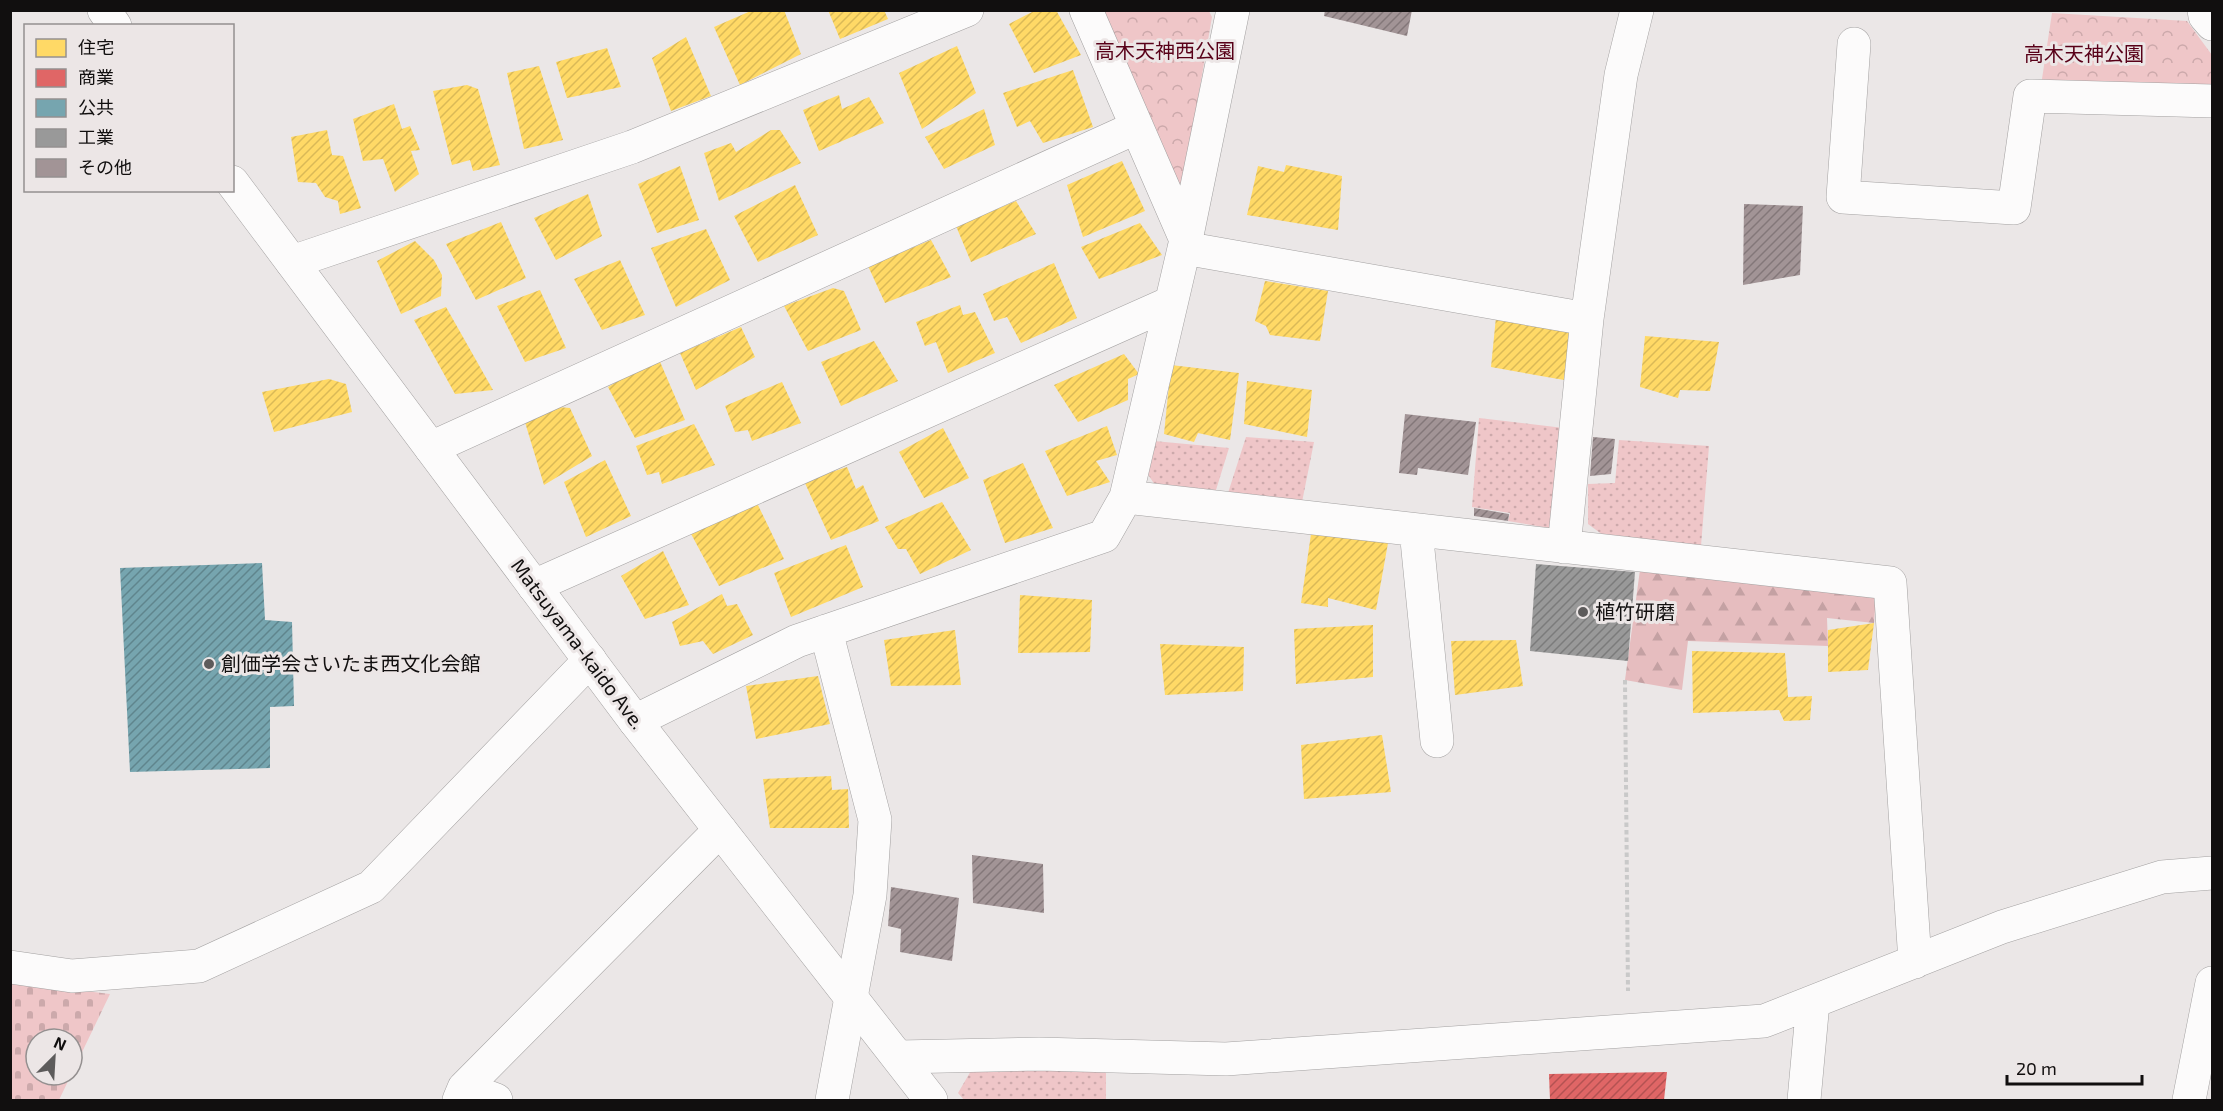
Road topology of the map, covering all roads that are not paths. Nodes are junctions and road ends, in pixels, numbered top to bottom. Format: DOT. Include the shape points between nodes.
graph roads {
  1 [pos="104,10"];
  2 [pos="967,10"];
  3 [pos="1086,10"];
  4 [pos="1233,10"];
  5 [pos="1637,10"];
  6 [pos="2204,10"];
  7 [pos="114,24"];
  8 [pos="2212,24"];
  9 [pos="1854,44"];
  10 [pos="2212,100"];
  11 [pos="1137,127"];
  12 [pos="234,185"];
  13 [pos="1185,244"];
  14 [pos="292,262"];
  15 [pos="1170,303"];
  16 [pos="1587,319"];
  17 [pos="431,448"];
  18 [pos="1126,497"];
  19 [pos="1416,530"];
  20 [pos="1564,547"];
  21 [pos="534,586"];
  22 [pos="826,631"];
  23 [pos="590,660"];
  24 [pos="635,721"];
  25 [pos="1437,741"];
  26 [pos="720,830"];
  27 [pos="2212,873"];
  28 [pos="1915,962"];
  29 [pos="10,967"];
  30 [pos="2212,983"];
  31 [pos="852,999"];
  32 [pos="1813,1002"];
  33 [pos="899,1057"];
  34 [pos="461,1094"];
  35 [pos="496,1101"];
  36 [pos="832,1101"];
  37 [pos="931,1101"];
  38 [pos="1804,1101"];
  39 [pos="2188,1101"];
  1 -- 7 [label="street"];
  2 -- 14 [label="street" via="632,147"];
  3 -- 11 [label="street"];
  4 -- 13 [label="street"];
  5 -- 16 [label="street" via="1621,75"];
  6 -- 8 [label="street"];
  9 -- 10 [label="street" via="1843,197 2014,208 2030,96"];
  11 -- 13 [label="street"];
  11 -- 17 [label="street"];
  12 -- 14 [label="street, Matsuyama-kaido Ave."];
  13 -- 15 [label="street"];
  13 -- 16 [label="street"];
  14 -- 17 [label="street, Matsuyama-kaido Ave."];
  15 -- 18 [label="street"];
  15 -- 21 [label="street"];
  16 -- 20 [label="street"];
  17 -- 21 [label="street, Matsuyama-kaido Ave."];
  18 -- 19 [label="street"];
  18 -- 22 [label="street" via="1104,536"];
  19 -- 20 [label="street"];
  19 -- 25 [label="street"];
  20 -- 28 [label="street" via="1890,583"];
  21 -- 23 [label="street, Matsuyama-kaido Ave."];
  22 -- 24 [label="street" via="797,641"];
  22 -- 31 [label="street" via="875,820 870,895"];
  23 -- 24 [label="street, Matsuyama-kaido Ave."];
  23 -- 29 [label="street" via="371,887 199,966 72,976"];
  24 -- 26 [label="street, Matsuyama-kaido Ave."];
  26 -- 31 [label="street, Matsuyama-kaido Ave."];
  26 -- 34 [label="street"];
  27 -- 28 [label="street" via="2162,877 2002,927"];
  28 -- 32 [label="street"];
  30 -- 39 [label="street"];
  31 -- 33 [label="street, Matsuyama-kaido Ave."];
  31 -- 36 [label="street"];
  32 -- 33 [label="street" via="1764,1022 1226,1059 1040,1053"];
  32 -- 38 [label="street"];
  33 -- 37 [label="street, Matsuyama-kaido Ave."];
  34 -- 35 [label="street"];
}
